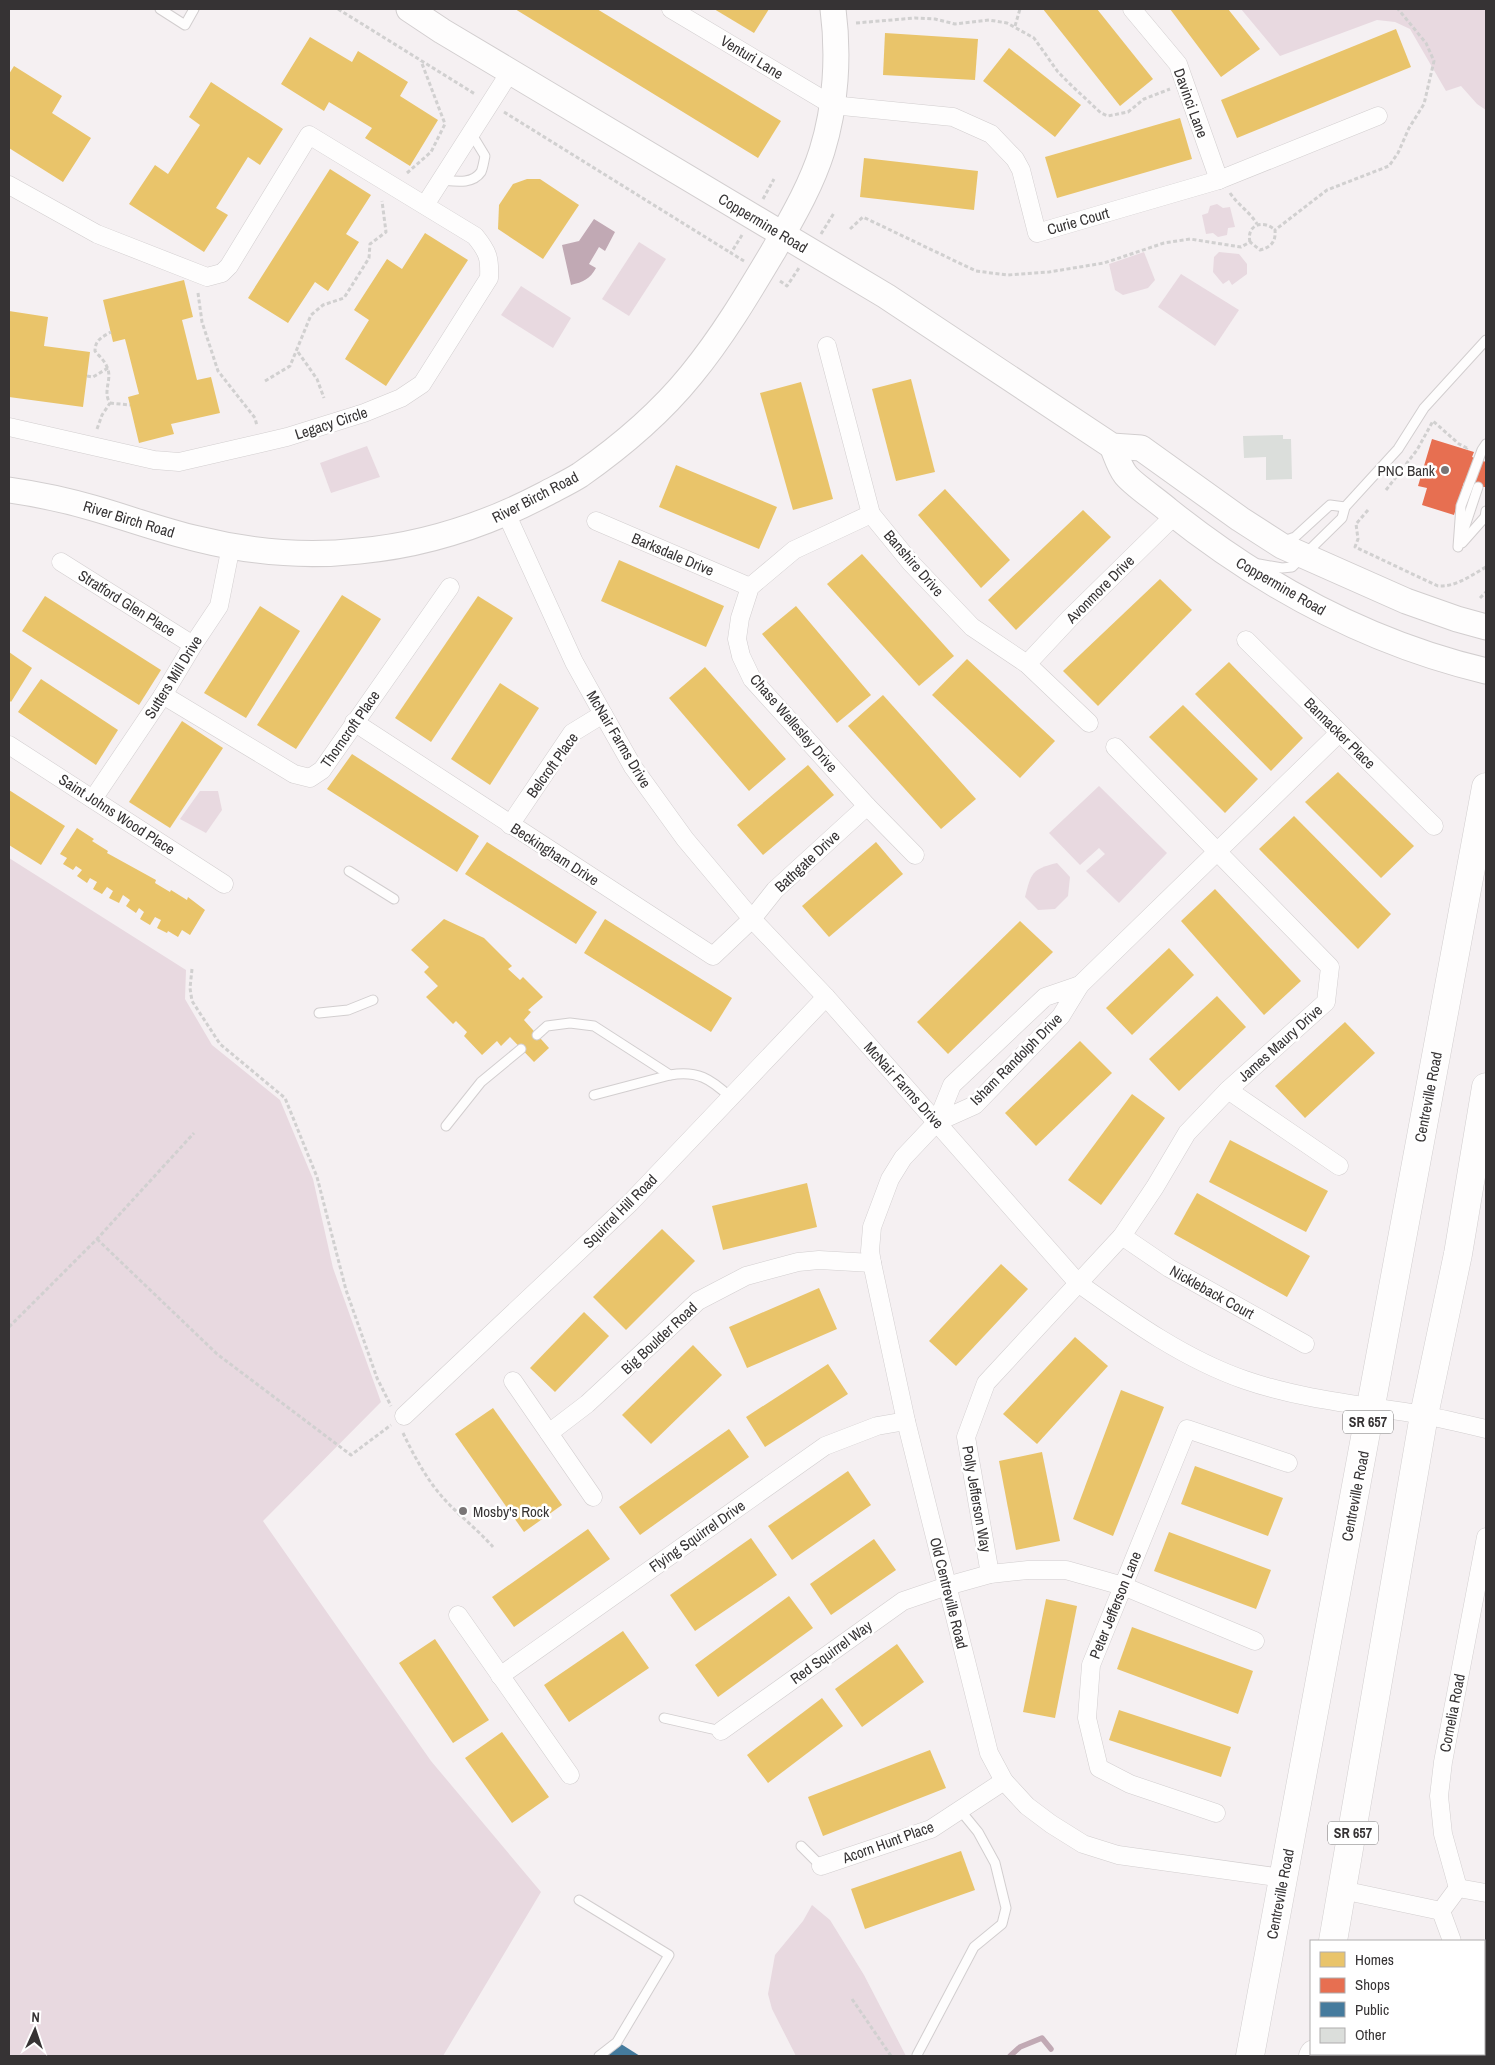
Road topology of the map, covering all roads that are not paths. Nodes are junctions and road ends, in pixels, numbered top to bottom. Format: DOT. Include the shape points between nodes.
graph roads {
  1 [pos="160,9"];
  2 [pos="194,9"];
  3 [pos="409,9"];
  4 [pos="671,9"];
  5 [pos="1132,9"];
  6 [pos="834,17"];
  7 [pos="510,72"];
  8 [pos="832,105"];
  9 [pos="1378,116"];
  10 [pos="471,133"];
  11 [pos="1222,179"];
  12 [pos="441,180"];
  13 [pos="9,185"];
  14 [pos="425,205"];
  15 [pos="783,235"];
  16 [pos="1486,340"];
  17 [pos="827,346"];
  18 [pos="9,427"];
  19 [pos="1112,446"];
  20 [pos="1484,447"];
  21 [pos="1478,487"];
  22 [pos="9,490"];
  23 [pos="1345,507"];
  24 [pos="1486,511"];
  25 [pos="506,513"];
  26 [pos="871,514"];
  27 [pos="1175,515"];
  28 [pos="596,521"];
  29 [pos="1269,538"];
  30 [pos="230,546"];
  31 [pos="1458,547"];
  32 [pos="1220,549"];
  33 [pos="1304,557"];
  34 [pos="61,562"];
  35 [pos="450,587"];
  36 [pos="750,587"];
  37 [pos="1486,627"];
  38 [pos="1246,640"];
  39 [pos="193,645"];
  40 [pos="1027,664"];
  41 [pos="1486,672"];
  42 [pos="164,695"];
  43 [pos="602,714"];
  44 [pos="354,722"];
  45 [pos="1089,723"];
  46 [pos="1339,733"];
  47 [pos="9,745"];
  48 [pos="1115,747"];
  49 [pos="1486,787"];
  50 [pos="93,799"];
  51 [pos="867,806"];
  52 [pos="510,825"];
  53 [pos="1434,826"];
  54 [pos="1216,851"];
  55 [pos="915,855"];
  56 [pos="349,871"];
  57 [pos="224,884"];
  58 [pos="394,899"];
  59 [pos="752,919"];
  60 [pos="1080,985"];
  61 [pos="826,997"];
  62 [pos="373,1000"];
  63 [pos="319,1013"];
  64 [pos="537,1035"];
  65 [pos="521,1049"];
  66 [pos="670,1075"];
  67 [pos="1486,1088"];
  68 [pos="1228,1090"];
  69 [pos="594,1095"];
  70 [pos="730,1097"];
  71 [pos="937,1122"];
  72 [pos="446,1126"];
  73 [pos="1339,1166"];
  74 [pos="1122,1236"];
  75 [pos="872,1263"];
  76 [pos="1078,1283"];
  77 [pos="1305,1344"];
  78 [pos="513,1381"];
  79 [pos="1371,1408"];
  80 [pos="1424,1415"];
  81 [pos="401,1418"];
  82 [pos="906,1421"];
  83 [pos="1486,1429"];
  84 [pos="549,1433"];
  85 [pos="1288,1463"];
  86 [pos="593,1498"];
  87 [pos="1486,1537"];
  88 [pos="990,1574"];
  89 [pos="947,1586"];
  90 [pos="1123,1586"];
  91 [pos="458,1615"];
  92 [pos="1255,1641"];
  93 [pos="500,1676"];
  94 [pos="664,1718"];
  95 [pos="721,1731"];
  96 [pos="570,1775"];
  97 [pos="1004,1781"];
  98 [pos="960,1810"];
  99 [pos="1216,1813"];
  100 [pos="802,1846"];
  101 [pos="821,1866"];
  102 [pos="1283,1878"];
  103 [pos="1458,1888"];
  104 [pos="1342,1890"];
  105 [pos="1486,1893"];
  106 [pos="580,1900"];
  107 [pos="1441,1911"];
  108 [pos="1333,1940"];
  109 [pos="1452,1940"];
  110 [pos="917,2055"];
  111 [pos="599,2056"];
  112 [pos="1250,2056"];
  1 -- 2 [label="lane" via="184,25"];
  3 -- 7 [label="street, Coppermine Road"];
  4 -- 8 [label="street, Venturi Lane"];
  5 -- 11 [label="street, Davinci Lane" via="1178,64"];
  6 -- 8 [label="street, River Birch Road" via="836,61"];
  7 -- 10 [label="street"];
  7 -- 15 [label="street, Coppermine Road"];
  8 -- 11 [label="street, Curie Court" via="953,116 991,134 1015,159 1037,233"];
  8 -- 15 [label="street, River Birch Road" via="814,174"];
  9 -- 11 [label="street, Curie Court"];
  10 -- 12 [label="street"];
  10 -- 12 [label="lane" via="486,156 481,172 471,180"];
  12 -- 14 [label="street"];
  13 -- 14 [label="street, Legacy Circle" via="97,234 207,277 222,273 230,266 309,135"];
  14 -- 18 [label="street, Legacy Circle" via="475,236 485,248 489,262 488,278 422,384 401,398 287,437 179,462 154,460"];
  15 -- 19 [label="street, Coppermine Road" via="886,296"];
  15 -- 25 [label="street, River Birch Road" via="691,375 649,420 579,476"];
  16 -- 23 [label="lane" via="1424,408 1398,449"];
  17 -- 26 [label="street, Banshire Drive"];
  19 -- 27 [label="street, Coppermine Road" via="1125,475"];
  19 -- 29 [label="street, Coppermine Road" via="1141,448"];
  20 -- 31 [label="lane" via="1461,506"];
  21 -- 31 [label="lane"];
  22 -- 30 [label="street, River Birch Road" via="90,507"];
  23 -- 29 [label="lane" via="1330,505 1290,540"];
  23 -- 33 [label="lane" via="1342,518"];
  24 -- 31 [label="lane" via="1485,517"];
  25 -- 30 [label="street, River Birch Road" via="452,534 357,552 301,553"];
  25 -- 43 [label="street, McNair Farms Drive" via="574,662"];
  26 -- 36 [label="street" via="794,550"];
  26 -- 40 [label="street, Banshire Drive" via="911,563 972,627"];
  27 -- 32 [label="street, Coppermine Road"];
  27 -- 40 [label="street, Avonmore Drive"];
  28 -- 36 [label="street, Barksdale Drive"];
  29 -- 33 [label="street, Coppermine Road"];
  30 -- 39 [label="street, Sutters Mill Drive" via="219,606"];
  32 -- 33 [label="lane" via="1282,568 1292,567"];
  32 -- 41 [label="street, Coppermine Road" via="1321,611 1399,644"];
  33 -- 37 [label="street, Coppermine Road" via="1406,601"];
  34 -- 39 [label="street, Stratford Glen Place"];
  35 -- 44 [label="street, Thorncroft Place"];
  36 -- 51 [label="street, Chase Wellesley Drive" via="737,639 752,678"];
  38 -- 46 [label="street, Bannacker Place"];
  39 -- 42 [label="street, Sutters Mill Drive"];
  40 -- 45 [label="street, Banshire Drive"];
  42 -- 44 [label="street, Thorncroft Place" via="294,774 310,778 322,770"];
  42 -- 50 [label="street, Sutters Mill Drive"];
  43 -- 52 [label="street, Belcroft Place" via="572,733"];
  43 -- 59 [label="street, McNair Farms Drive" via="633,767 685,839"];
  44 -- 52 [label="street, Beckingham Drive"];
  46 -- 53 [label="street, Bannacker Place"];
  46 -- 54 [label="street, Isham Randolph Drive"];
  47 -- 50 [label="street, Saint Johns Wood Place"];
  48 -- 54 [label="street, James Maury Drive"];
  49 -- 79 [label="main road, Centreville Road / SR 657"];
  50 -- 57 [label="street, Saint Johns Wood Place"];
  51 -- 55 [label="street, Chase Wellesley Drive"];
  51 -- 59 [label="street, Bathgate Drive" via="774,890"];
  52 -- 59 [label="street, Beckingham Drive" via="712,956"];
  54 -- 60 [label="street, Isham Randolph Drive"];
  54 -- 68 [label="street, James Maury Drive" via="1330,967 1326,1002"];
  56 -- 58 [label="lane"];
  59 -- 61 [label="street, McNair Farms Drive"];
  60 -- 71 [label="street, Isham Randolph Drive" via="1061,1016 975,1105"];
  60 -- 71 [label="street, Isham Randolph Drive" via="1045,997 952,1085"];
  61 -- 70 [label="street, Squirrel Hill Road"];
  61 -- 71 [label="street, McNair Farms Drive"];
  62 -- 63 [label="lane" via="348,1010"];
  64 -- 66 [label="lane" via="547,1026 570,1023 594,1026"];
  65 -- 72 [label="lane" via="481,1082"];
  66 -- 69 [label="lane"];
  66 -- 70 [label="lane" via="684,1072 701,1076"];
  67 -- 80 [label="main road, SR 657" via="1458,1254"];
  68 -- 73 [label="street"];
  68 -- 74 [label="street, James Maury Drive" via="1188,1133"];
  70 -- 81 [label="street, Squirrel Hill Road" via="630,1203"];
  71 -- 75 [label="street, Old Centreville Road" via="903,1158 890,1179 872,1227"];
  71 -- 76 [label="street, McNair Farms Drive"];
  74 -- 76 [label="street, James Maury Drive"];
  74 -- 77 [label="street, Nickleback Court" via="1169,1268"];
  75 -- 82 [label="street, Old Centreville Road"];
  75 -- 84 [label="street, Big Boulder Road" via="798,1262 746,1276 698,1301 587,1404"];
  76 -- 79 [label="street, McNair Farms Drive" via="1178,1350 1244,1380 1316,1399"];
  76 -- 88 [label="street, Polly Jefferson Way" via="986,1383 966,1437"];
  78 -- 84 [label="street"];
  79 -- 80 [label="street, McNair Farms Drive"];
  79 -- 102 [label="main road, Centreville Road / SR 657"];
  80 -- 83 [label="street, McNair Farms Drive"];
  80 -- 104 [label="main road, SR 657"];
  82 -- 89 [label="street, Old Centreville Road"];
  82 -- 93 [label="street, Flying Squirrel Drive" via="851,1434 825,1446"];
  84 -- 86 [label="street"];
  85 -- 90 [label="street, Peter Jefferson Lane" via="1187,1429"];
  87 -- 103 [label="street, Cornelia Road" via="1439,1796 1442,1834"];
  88 -- 89 [label="street, Red Squirrel Way"];
  88 -- 90 [label="street, Red Squirrel Way" via="1066,1570"];
  89 -- 95 [label="street, Red Squirrel Way" via="903,1601"];
  89 -- 97 [label="street, Old Centreville Road" via="989,1753"];
  90 -- 92 [label="street, Red Squirrel Way"];
  90 -- 99 [label="street, Peter Jefferson Lane" via="1091,1664 1087,1718 1098,1768 1130,1784"];
  91 -- 93 [label="street"];
  93 -- 96 [label="street"];
  94 -- 95 [label="lane"];
  97 -- 98 [label="street, Acorn Hunt Place"];
  97 -- 102 [label="street, Old Centreville Road" via="1027,1806 1051,1824 1100,1851"];
  98 -- 101 [label="street, Acorn Hunt Place" via="931,1829"];
  98 -- 110 [label="lane" via="978,1832 995,1863 1006,1908 1002,1924 974,1947"];
  100 -- 101 [label="lane"];
  102 -- 112 [label="main road, Centreville Road / SR 657"];
  103 -- 105 [label="street"];
  103 -- 107 [label="street"];
  104 -- 107 [label="street"];
  104 -- 108 [label="main road, SR 657"];
  106 -- 111 [label="lane" via="669,1955 617,2042"];
  107 -- 109 [label="street"];
}
